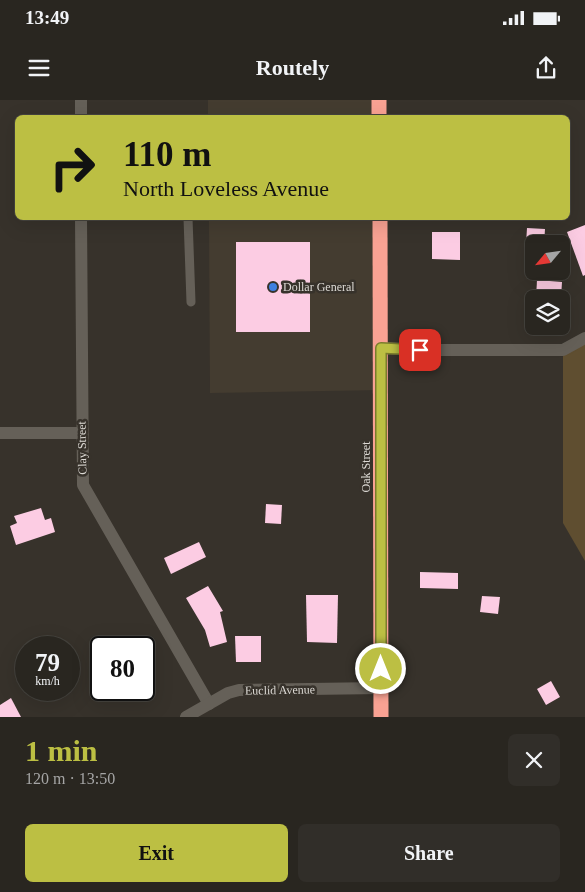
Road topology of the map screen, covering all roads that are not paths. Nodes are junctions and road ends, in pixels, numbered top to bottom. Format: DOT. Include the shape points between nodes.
graph roads {
  1 [pos="81,100"];
  2 [pos="379,100"];
  3 [pos="81,115"];
  4 [pos="379,115"];
  5 [pos="81,220"];
  6 [pos="188,220"];
  7 [pos="380,220"];
  8 [pos="191,302"];
  9 [pos="585,338"];
  10 [pos="381,348"];
  11 [pos="0,433"];
  12 [pos="82,433"];
  13 [pos="381,688"];
  14 [pos="209,704"];
  15 [pos="186,717"];
  16 [pos="382,717"];
  1 -- 3 [label="street"];
  2 -- 4 [label="highway"];
  5 -- 12 [label="street, Clay Street"];
  6 -- 8 [label="lane"];
  7 -- 10 [label="highway, Oak Street"];
  9 -- 10 [label="street" via="563,350"];
  10 -- 13 [label="highway, Oak Street"];
  11 -- 12 [label="street"];
  12 -- 14 [label="street, Clay Street" via="83,485"];
  13 -- 14 [label="street, Euclid Avenue" via="238,690"];
  13 -- 16 [label="highway, Oak Street"];
  14 -- 15 [label="street, Euclid Avenue"];
}
